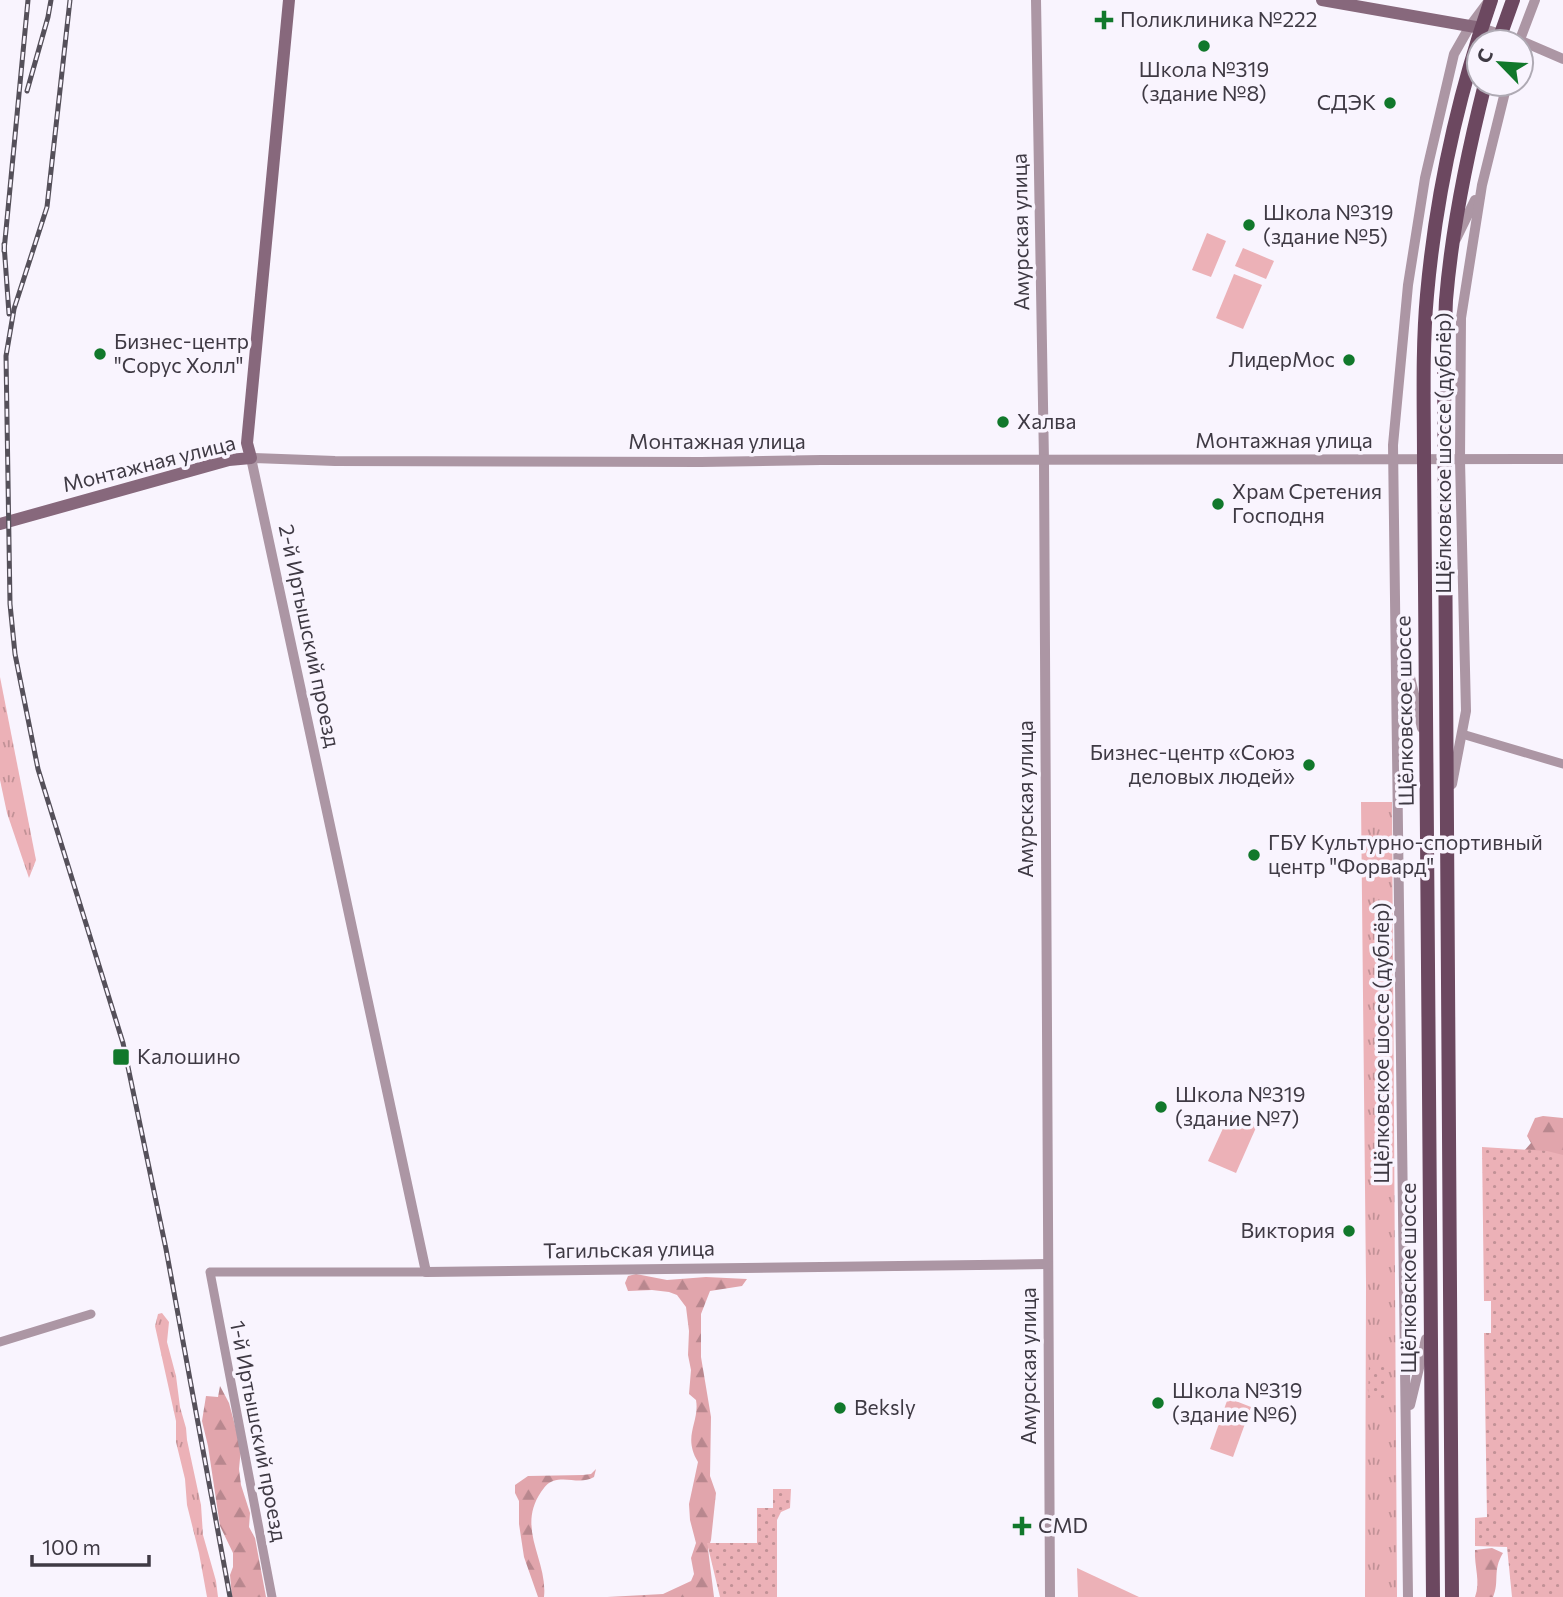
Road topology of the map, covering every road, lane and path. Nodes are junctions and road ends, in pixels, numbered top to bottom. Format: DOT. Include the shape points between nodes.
graph roads {
  1 [pos="289,0"];
  2 [pos="1036,0"];
  3 [pos="1322,0"];
  4 [pos="1490,0"];
  5 [pos="1513,0"];
  6 [pos="1535,0"];
  7 [pos="1476,27"];
  8 [pos="1503,28"];
  9 [pos="1524,28"];
  10 [pos="1535,48"];
  11 [pos="1563,59"];
  12 [pos="1483,98"];
  13 [pos="1504,98"];
  14 [pos="1482,185"];
  15 [pos="1452,247"];
  16 [pos="251,458"];
  17 [pos="1563,459"];
  18 [pos="1393,460"];
  19 [pos="1424,460"];
  20 [pos="1444,460"];
  21 [pos="1460,460"];
  22 [pos="1044,461"];
  23 [pos="0,524"];
  24 [pos="1397,644"];
  25 [pos="1462,734"];
  26 [pos="1426,748"];
  27 [pos="1563,764"];
  28 [pos="1447,825"];
  29 [pos="1048,1264"];
  30 [pos="210,1272"];
  31 [pos="426,1272"];
  32 [pos="1430,1312"];
  33 [pos="91,1314"];
  34 [pos="0,1342"];
  35 [pos="1406,1428"];
  36 [pos="272,1597"];
  37 [pos="1049,1597"];
  38 [pos="1408,1597"];
  39 [pos="1433,1597"];
  40 [pos="1452,1597"];
  1 -- 16 [label="main road, 2-й Иртышский проезд" via="247,443"];
  2 -- 22 [label="street, Амурская улица"];
  3 -- 7 [label="main road"];
  4 -- 7 [label="main road, Щёлковское шоссе"];
  5 -- 8 [label="main road"];
  6 -- 9 [label="street"];
  7 -- 18 [label="street, Щёлковское шоссе (дублёр)" via="1454,54 1416,225"];
  7 -- 19 [label="main road, Щёлковское шоссе" via="1432,244 1426,311"];
  10 -- 11 [label="street"];
  12 -- 15 [label="main road, Щёлковское шоссе"];
  13 -- 14 [label="street, Щёлковское шоссе (дублёр)"];
  14 -- 15 [label="street"];
  14 -- 21 [label="street, Щёлковское шоссе (дублёр)" via="1461,318"];
  15 -- 20 [label="main road, Щёлковское шоссе" via="1446,302"];
  16 -- 22 [label="street, Монтажная улица"];
  16 -- 23 [label="main road, Монтажная улица" via="229,460"];
  16 -- 31 [label="street, 2-й Иртышский проезд"];
  17 -- 21 [label="street, Монтажная улица"];
  18 -- 19 [label="street, Монтажная улица"];
  18 -- 22 [label="street, Монтажная улица"];
  18 -- 24 [label="street, Щёлковское шоссе (дублёр)"];
  19 -- 20 [label="street, Монтажная улица"];
  19 -- 26 [label="main road, Щёлковское шоссе"];
  20 -- 21 [label="street, Монтажная улица"];
  20 -- 28 [label="main road, Щёлковское шоссе"];
  21 -- 25 [label="street, Щёлковское шоссе (дублёр)" via="1466,710"];
  22 -- 29 [label="street, Амурская улица"];
  24 -- 26 [label="street" via="1409,673"];
  24 -- 35 [label="street, Щёлковское шоссе (дублёр)"];
  25 -- 27 [label="street"];
  25 -- 28 [label="street, Щёлковское шоссе (дублёр)"];
  26 -- 32 [label="main road, Щёлковское шоссе"];
  28 -- 40 [label="main road, Щёлковское шоссе"];
  29 -- 31 [label="street, Тагильская улица"];
  29 -- 37 [label="street, Амурская улица"];
  30 -- 31 [label="street, Тагильская улица"];
  30 -- 36 [label="street, 1-й Иртышский проезд"];
  32 -- 35 [label="street"];
  32 -- 39 [label="main road, Щёлковское шоссе"];
  33 -- 34 [label="street"];
  35 -- 38 [label="street, Щёлковское шоссе (дублёр)"];
}
